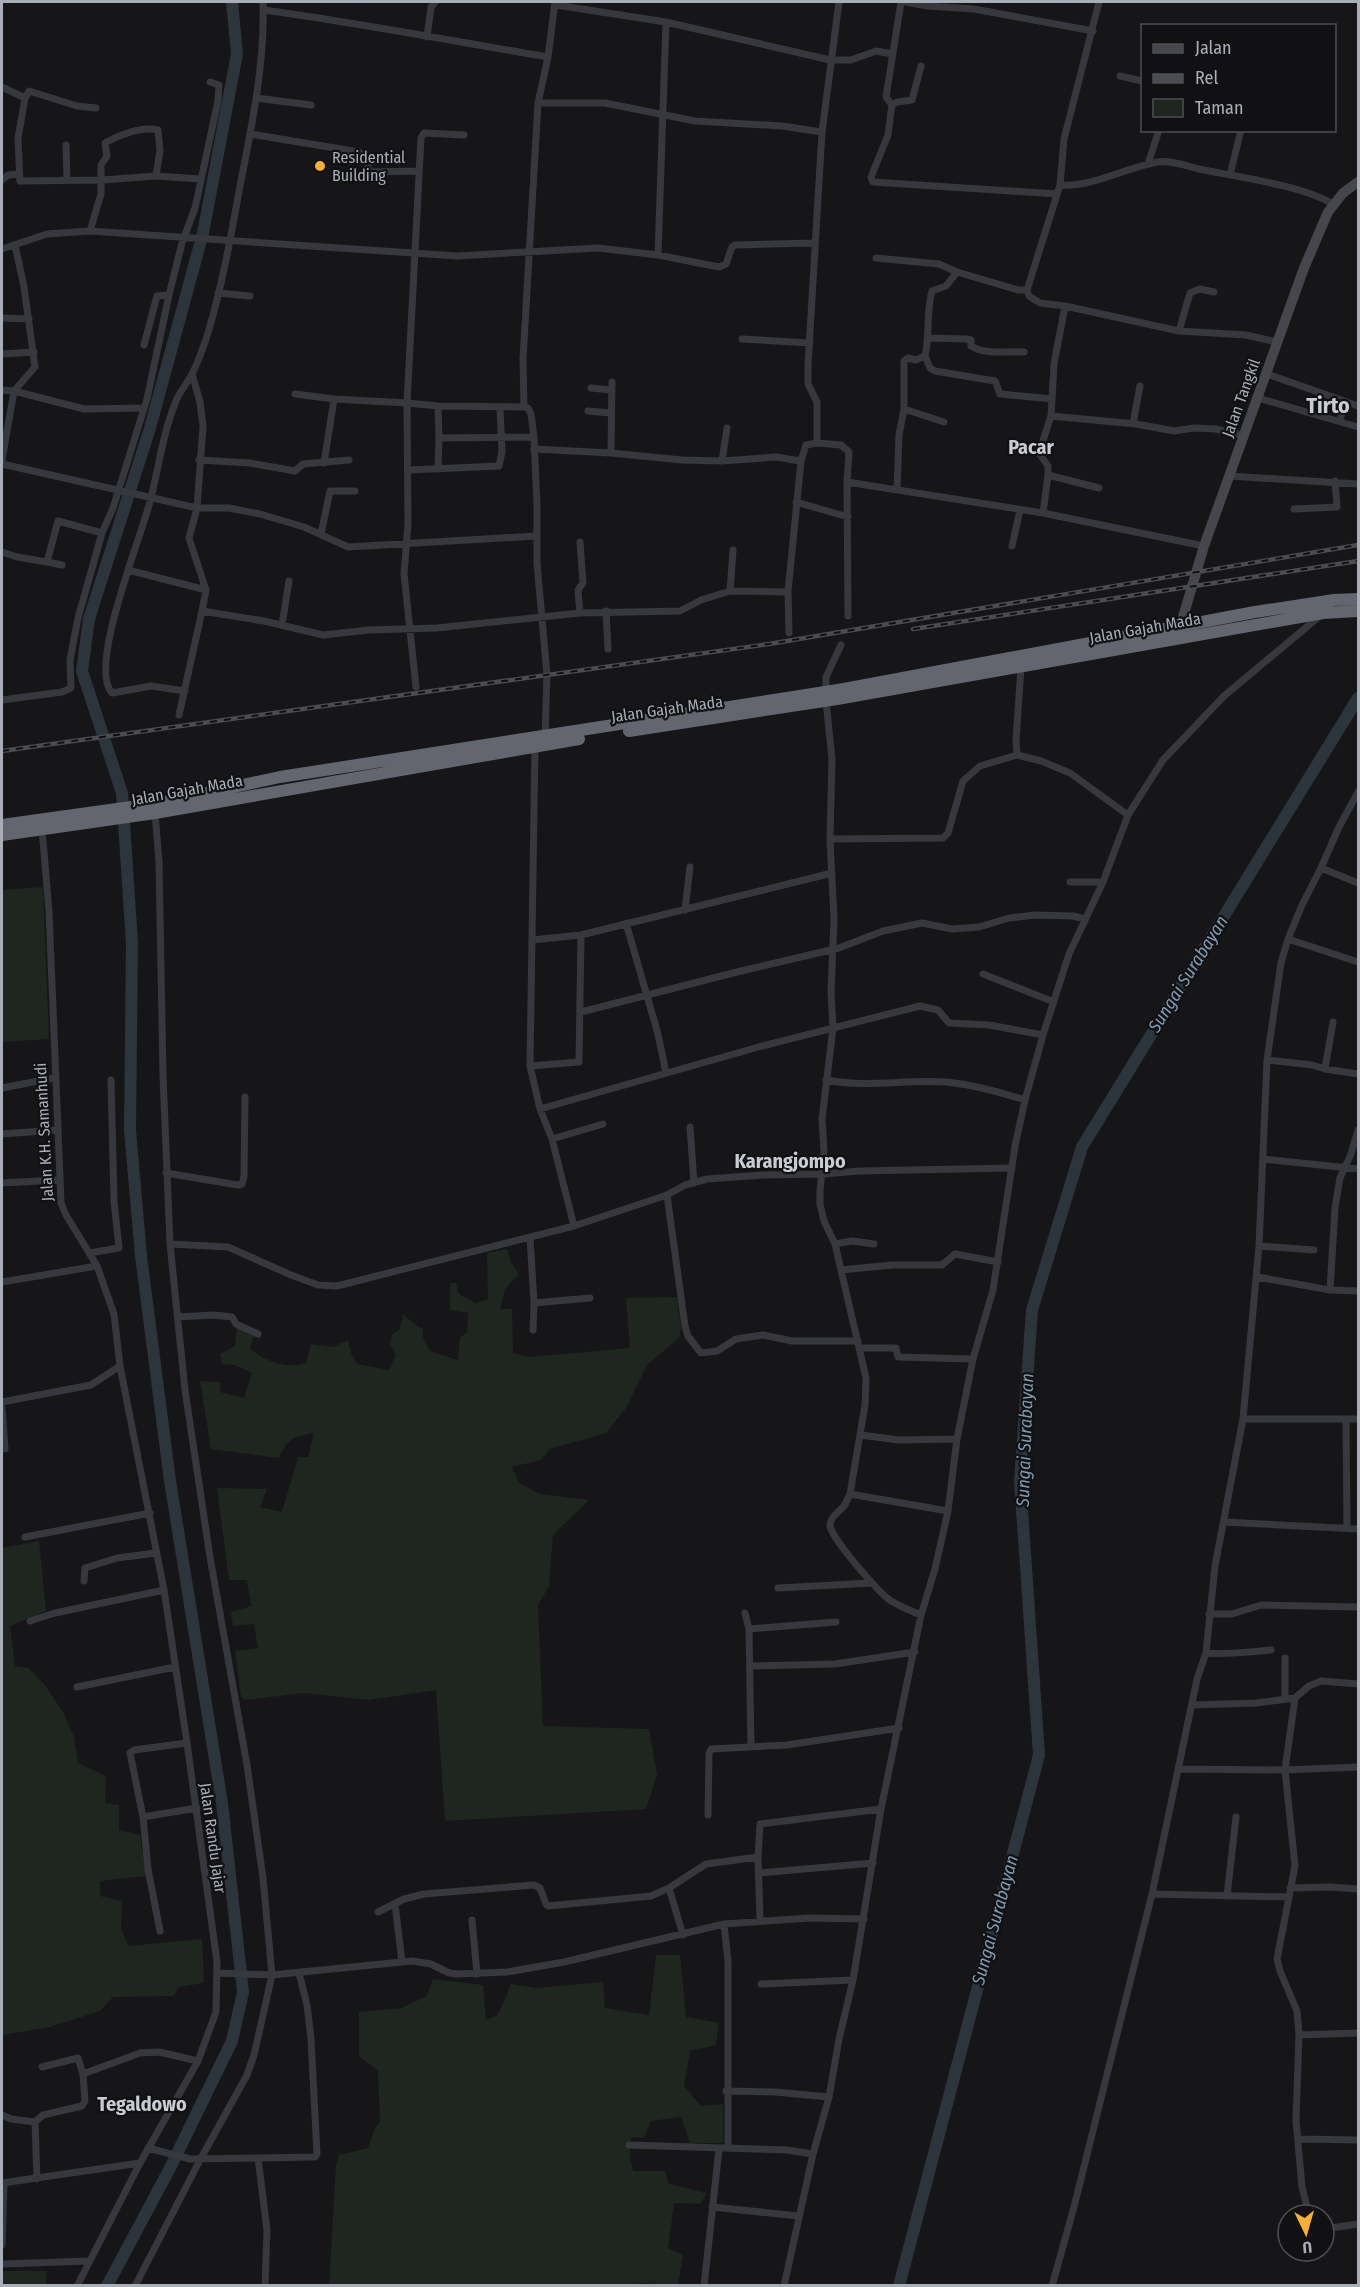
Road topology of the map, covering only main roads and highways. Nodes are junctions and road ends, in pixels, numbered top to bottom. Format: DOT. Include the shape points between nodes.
graph roads {
  1 [pos="1359,599"];
  2 [pos="1335,606"];
  3 [pos="1359,611"];
  4 [pos="1178,632"];
  5 [pos="835,695"];
  6 [pos="140,810"];
  7 [pos="109,815"];
  8 [pos="2,825"];
  9 [pos="2,835"];
  1 -- 2 [label="highway"];
  2 -- 3 [label="highway"];
  2 -- 4 [label="highway, Jalan Gajah Mada"];
  2 -- 4 [label="highway, Jalan Gajah Mada" via="1323,613"];
  4 -- 5 [label="highway, Jalan Gajah Mada"];
  4 -- 5 [label="highway, Jalan Gajah Mada" via="1021,667"];
  5 -- 6 [label="highway, Jalan Gajah Mada" via="280,777"];
  5 -- 6 [label="highway, Jalan Gajah Mada" via="155,813"];
  6 -- 7 [label="highway, Jalan Gajah Mada"];
  7 -- 8 [label="highway, Jalan Gajah Mada"];
  7 -- 9 [label="highway, Jalan Gajah Mada"];
}
